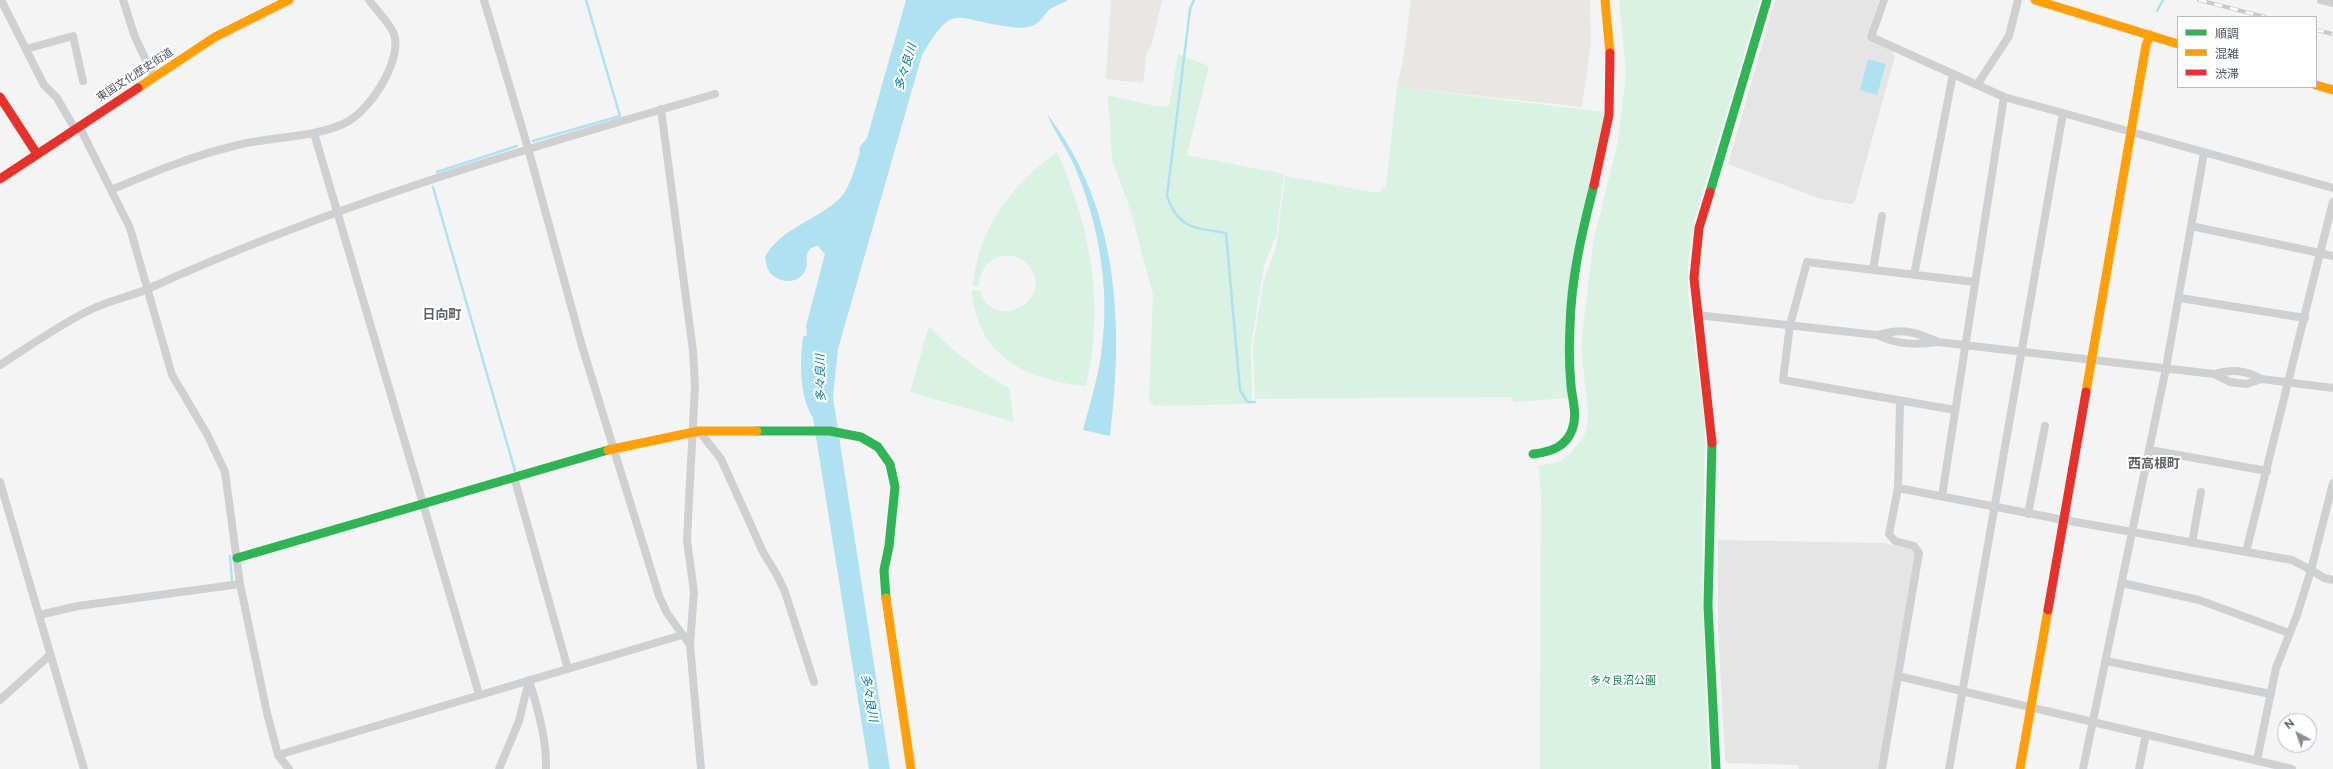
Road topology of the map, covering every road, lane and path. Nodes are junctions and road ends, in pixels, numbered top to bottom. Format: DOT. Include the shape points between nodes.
graph roads {
  1 [pos="2,0"];
  2 [pos="123,0"];
  3 [pos="289,0"];
  4 [pos="368,0"];
  5 [pos="484,0"];
  6 [pos="1605,0"];
  7 [pos="1767,0"];
  8 [pos="1884,0"];
  9 [pos="2018,0"];
  10 [pos="2035,0"];
  11 [pos="2321,0"];
  12 [pos="2333,3"];
  13 [pos="2150,35"];
  14 [pos="2177,44"];
  15 [pos="26,48"];
  16 [pos="1953,74"];
  17 [pos="154,77"];
  18 [pos="84,81"];
  19 [pos="1977,85"];
  20 [pos="2317,85"];
  21 [pos="2333,90"];
  22 [pos="715,94"];
  23 [pos="0,97"];
  24 [pos="2004,97"];
  25 [pos="661,109"];
  26 [pos="2063,113"];
  27 [pos="77,128"];
  28 [pos="2130,132"];
  29 [pos="314,133"];
  30 [pos="528,148"];
  31 [pos="2204,153"];
  32 [pos="37,154"];
  33 [pos="0,179"];
  34 [pos="2333,188"];
  35 [pos="111,190"];
  36 [pos="2333,202"];
  37 [pos="338,213"];
  38 [pos="1882,216"];
  39 [pos="2191,226"];
  40 [pos="2320,253"];
  41 [pos="2333,256"];
  42 [pos="1873,270"];
  43 [pos="1914,275"];
  44 [pos="1975,282"];
  45 [pos="148,289"];
  46 [pos="2180,298"];
  47 [pos="1696,315"];
  48 [pos="2305,318"];
  49 [pos="1790,325"];
  50 [pos="1877,335"];
  51 [pos="1938,342"];
  52 [pos="1966,346"];
  53 [pos="2023,351"];
  54 [pos="2093,359"];
  55 [pos="0,365"];
  56 [pos="2166,368"];
  57 [pos="2214,374"];
  58 [pos="2262,379"];
  59 [pos="2288,383"];
  60 [pos="2333,388"];
  61 [pos="1900,401"];
  62 [pos="1955,410"];
  63 [pos="2045,426"];
  64 [pos="696,432"];
  65 [pos="614,448"];
  66 [pos="2150,450"];
  67 [pos="1533,454"];
  68 [pos="2267,471"];
  69 [pos="514,477"];
  70 [pos="0,482"];
  71 [pos="2333,483"];
  72 [pos="1898,488"];
  73 [pos="2201,492"];
  74 [pos="1942,496"];
  75 [pos="422,504"];
  76 [pos="2331,505"];
  77 [pos="1995,507"];
  78 [pos="2028,514"];
  79 [pos="2064,520"];
  80 [pos="2132,532"];
  81 [pos="2192,542"];
  82 [pos="2246,552"];
  83 [pos="237,558"];
  84 [pos="2311,570"];
  85 [pos="2333,580"];
  86 [pos="2122,583"];
  87 [pos="240,584"];
  88 [pos="39,615"];
  89 [pos="2289,633"];
  90 [pos="682,635"];
  91 [pos="690,645"];
  92 [pos="50,655"];
  93 [pos="2106,661"];
  94 [pos="568,669"];
  95 [pos="1898,676"];
  96 [pos="529,680"];
  97 [pos="814,682"];
  98 [pos="1964,690"];
  99 [pos="479,694"];
  100 [pos="2271,694"];
  101 [pos="0,700"];
  102 [pos="2031,707"];
  103 [pos="2093,722"];
  104 [pos="2146,734"];
  105 [pos="278,755"];
  106 [pos="2257,760"];
  107 [pos="84,769"];
  108 [pos="289,769"];
  109 [pos="499,769"];
  110 [pos="546,769"];
  111 [pos="701,769"];
  112 [pos="912,769"];
  113 [pos="1716,769"];
  114 [pos="1882,769"];
  115 [pos="1948,769"];
  116 [pos="2020,769"];
  117 [pos="2083,769"];
  118 [pos="2139,769"];
  119 [pos="2292,769"];
  1 -- 15 [label="street"];
  2 -- 17 [label="street" via="135,37"];
  3 -- 17 [label="main road, 東国文化歴史街道" via="226,30"];
  4 -- 29 [label="street" via="394,35 395,49 388,75 379,90 355,116 344,124"];
  5 -- 30 [label="street"];
  6 -- 67 [label="main road" via="1611,92 1599,167 1580,242 1571,304 1571,386 1574,421 1564,444 1556,449"];
  7 -- 47 [label="main road" via="1699,228 1694,278"];
  8 -- 16 [label="street" via="1870,37"];
  9 -- 19 [label="street" via="2009,36"];
  10 -- 13 [label="main road"];
  11 -- 12 [label="street"];
  13 -- 14 [label="main road"];
  13 -- 28 [label="main road"];
  15 -- 18 [label="street" via="73,36"];
  15 -- 27 [label="street" via="44,85 57,98"];
  16 -- 19 [label="street"];
  16 -- 43 [label="street"];
  17 -- 27 [label="main road, 東国文化歴史街道"];
  19 -- 24 [label="street"];
  20 -- 21 [label="main road"];
  22 -- 25 [label="street"];
  23 -- 32 [label="main road"];
  24 -- 26 [label="street"];
  24 -- 44 [label="street"];
  25 -- 30 [label="street"];
  25 -- 64 [label="street" via="693,351"];
  26 -- 28 [label="street"];
  26 -- 53 [label="street"];
  27 -- 32 [label="main road, 東国文化歴史街道"];
  27 -- 35 [label="street"];
  28 -- 31 [label="street"];
  28 -- 54 [label="main road"];
  29 -- 35 [label="street" via="234,145 156,171"];
  29 -- 37 [label="street"];
  30 -- 37 [label="street"];
  30 -- 65 [label="street" via="563,278"];
  31 -- 34 [label="street"];
  31 -- 39 [label="street"];
  32 -- 33 [label="main road, 東国文化歴史街道"];
  35 -- 45 [label="street" via="130,228"];
  36 -- 40 [label="street"];
  37 -- 45 [label="street" via="215,259"];
  37 -- 75 [label="street"];
  38 -- 42 [label="street"];
  39 -- 40 [label="street"];
  39 -- 46 [label="street"];
  40 -- 41 [label="street"];
  40 -- 48 [label="street"];
  42 -- 43 [label="street"];
  42 -- 49 [label="street" via="1807,262"];
  43 -- 44 [label="street"];
  44 -- 52 [label="street"];
  45 -- 55 [label="street" via="93,308"];
  45 -- 83 [label="street" via="172,376 207,434 225,472"];
  46 -- 48 [label="street"];
  46 -- 56 [label="street"];
  47 -- 49 [label="street"];
  47 -- 113 [label="main road" via="1707,384 1713,448 1708,599"];
  48 -- 59 [label="street"];
  49 -- 50 [label="street"];
  49 -- 61 [label="street" via="1783,380"];
  50 -- 51 [label="street" via="1893,342 1916,345"];
  50 -- 51 [label="street" via="1895,330 1917,332"];
  51 -- 52 [label="street"];
  52 -- 53 [label="street"];
  52 -- 62 [label="street"];
  53 -- 54 [label="street"];
  53 -- 77 [label="street"];
  54 -- 56 [label="street"];
  54 -- 79 [label="main road"];
  56 -- 57 [label="street"];
  56 -- 66 [label="street"];
  57 -- 58 [label="street" via="2230,382 2241,383"];
  57 -- 58 [label="street" via="2231,369 2246,371"];
  58 -- 59 [label="street"];
  59 -- 60 [label="street"];
  59 -- 68 [label="street"];
  61 -- 62 [label="street"];
  61 -- 72 [label="street"];
  62 -- 74 [label="street"];
  63 -- 78 [label="street"];
  64 -- 65 [label="main road"];
  64 -- 91 [label="street" via="687,540 694,592"];
  64 -- 97 [label="street" via="721,459 763,552 777,575"];
  64 -- 112 [label="main road" via="830,430 861,437 878,447 890,464 894,487 889,546 884,570 886,607"];
  65 -- 69 [label="main road"];
  65 -- 90 [label="street" via="659,596 667,614"];
  66 -- 68 [label="street"];
  66 -- 80 [label="street"];
  68 -- 82 [label="street"];
  69 -- 75 [label="main road"];
  69 -- 94 [label="street"];
  70 -- 88 [label="street"];
  71 -- 76 [label="street"];
  72 -- 74 [label="street"];
  72 -- 95 [label="street" via="1891,539 1914,546 1919,553"];
  73 -- 81 [label="street"];
  74 -- 77 [label="street"];
  75 -- 83 [label="main road"];
  75 -- 99 [label="street"];
  76 -- 84 [label="street"];
  77 -- 78 [label="street"];
  77 -- 98 [label="street"];
  78 -- 79 [label="street"];
  79 -- 80 [label="street"];
  79 -- 102 [label="main road"];
  80 -- 81 [label="street"];
  80 -- 86 [label="street"];
  81 -- 82 [label="street"];
  82 -- 84 [label="street" via="2292,560"];
  83 -- 87 [label="street"];
  84 -- 85 [label="street"];
  84 -- 89 [label="street"];
  86 -- 89 [label="street" via="2199,600"];
  86 -- 93 [label="street"];
  87 -- 88 [label="street" via="78,606"];
  87 -- 105 [label="street" via="266,713"];
  88 -- 92 [label="street"];
  89 -- 100 [label="street" via="2276,668"];
  90 -- 91 [label="street"];
  90 -- 94 [label="street"];
  91 -- 111 [label="street"];
  92 -- 101 [label="street"];
  92 -- 107 [label="street"];
  93 -- 100 [label="street"];
  93 -- 103 [label="street"];
  94 -- 96 [label="street"];
  95 -- 98 [label="street"];
  95 -- 114 [label="street"];
  96 -- 99 [label="street"];
  96 -- 109 [label="street" via="519,721"];
  96 -- 110 [label="street" via="546,754"];
  98 -- 102 [label="street"];
  98 -- 115 [label="street"];
  99 -- 105 [label="street"];
  100 -- 106 [label="street"];
  102 -- 103 [label="street"];
  102 -- 116 [label="main road"];
  103 -- 104 [label="street"];
  103 -- 117 [label="street"];
  104 -- 106 [label="street"];
  104 -- 118 [label="street"];
  105 -- 108 [label="street"];
  106 -- 119 [label="street"];
}
